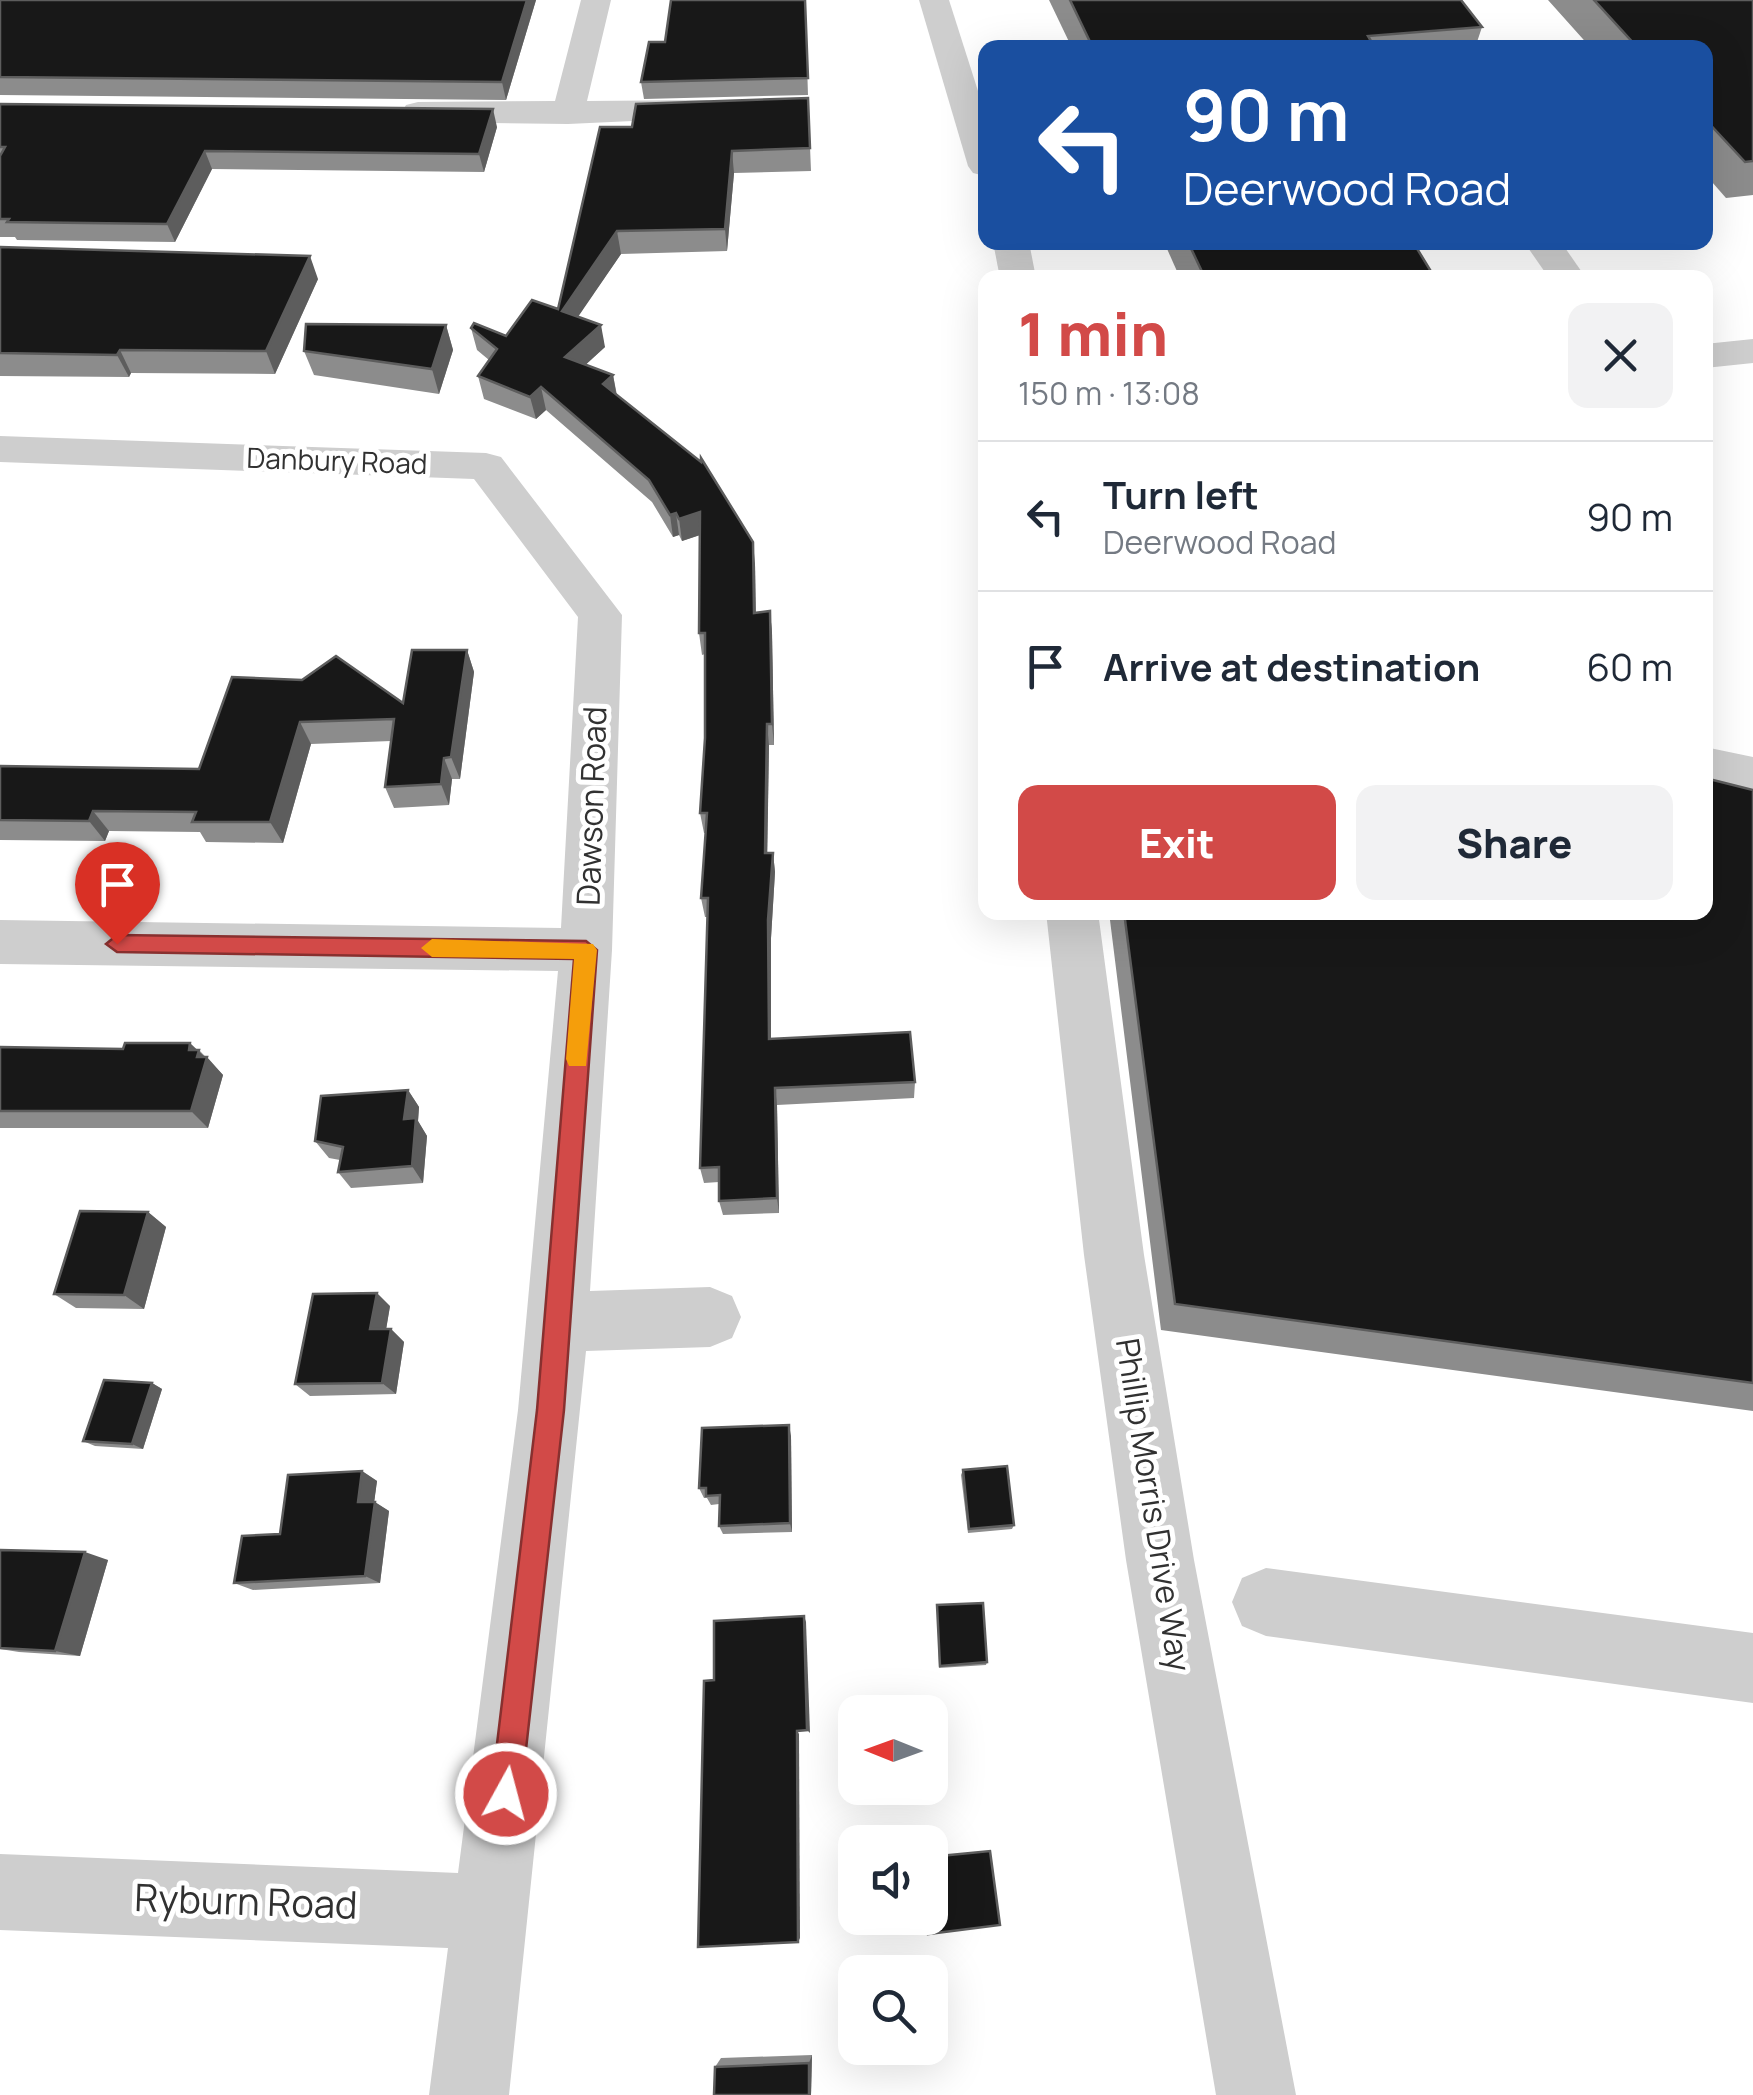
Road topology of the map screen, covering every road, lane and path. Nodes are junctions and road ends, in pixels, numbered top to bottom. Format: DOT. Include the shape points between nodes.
graph roads {
  1 [pos="596,0"];
  2 [pos="934,0"];
  3 [pos="746,110"];
  4 [pos="392,112"];
  5 [pos="568,114"];
  6 [pos="978,143"];
  7 [pos="1753,351"];
  8 [pos="1713,355"];
  9 [pos="0,449"];
  10 [pos="600,615"];
  11 [pos="1713,767"];
  12 [pos="1753,776"];
  13 [pos="1073,920"];
  14 [pos="0,942"];
  15 [pos="586,950"];
  16 [pos="710,1316"];
  17 [pos="558,1322"];
  18 [pos="1266,1602"];
  19 [pos="1753,1668"];
  20 [pos="0,1892"];
  21 [pos="492,1912"];
  22 [pos="469,2095"];
  23 [pos="1256,2095"];
  1 -- 5 [label="street"];
  2 -- 6 [label="street"];
  3 -- 5 [label="street"];
  4 -- 5 [label="street"];
  7 -- 8 [label="street"];
  9 -- 10 [label="street, Danbury Road" via="486,466"];
  10 -- 15 [label="street, Dawson Road"];
  11 -- 12 [label="street"];
  13 -- 23 [label="street, Phillip Morris Drive Way" via="1157,1541"];
  14 -- 15 [label="street"];
  15 -- 17 [label="street, Dawson Road"];
  16 -- 17 [label="street"];
  17 -- 21 [label="street, Dawson Road"];
  18 -- 19 [label="street"];
  20 -- 21 [label="street, Ryburn Road"];
  21 -- 22 [label="street, Dawson Road"];
}
